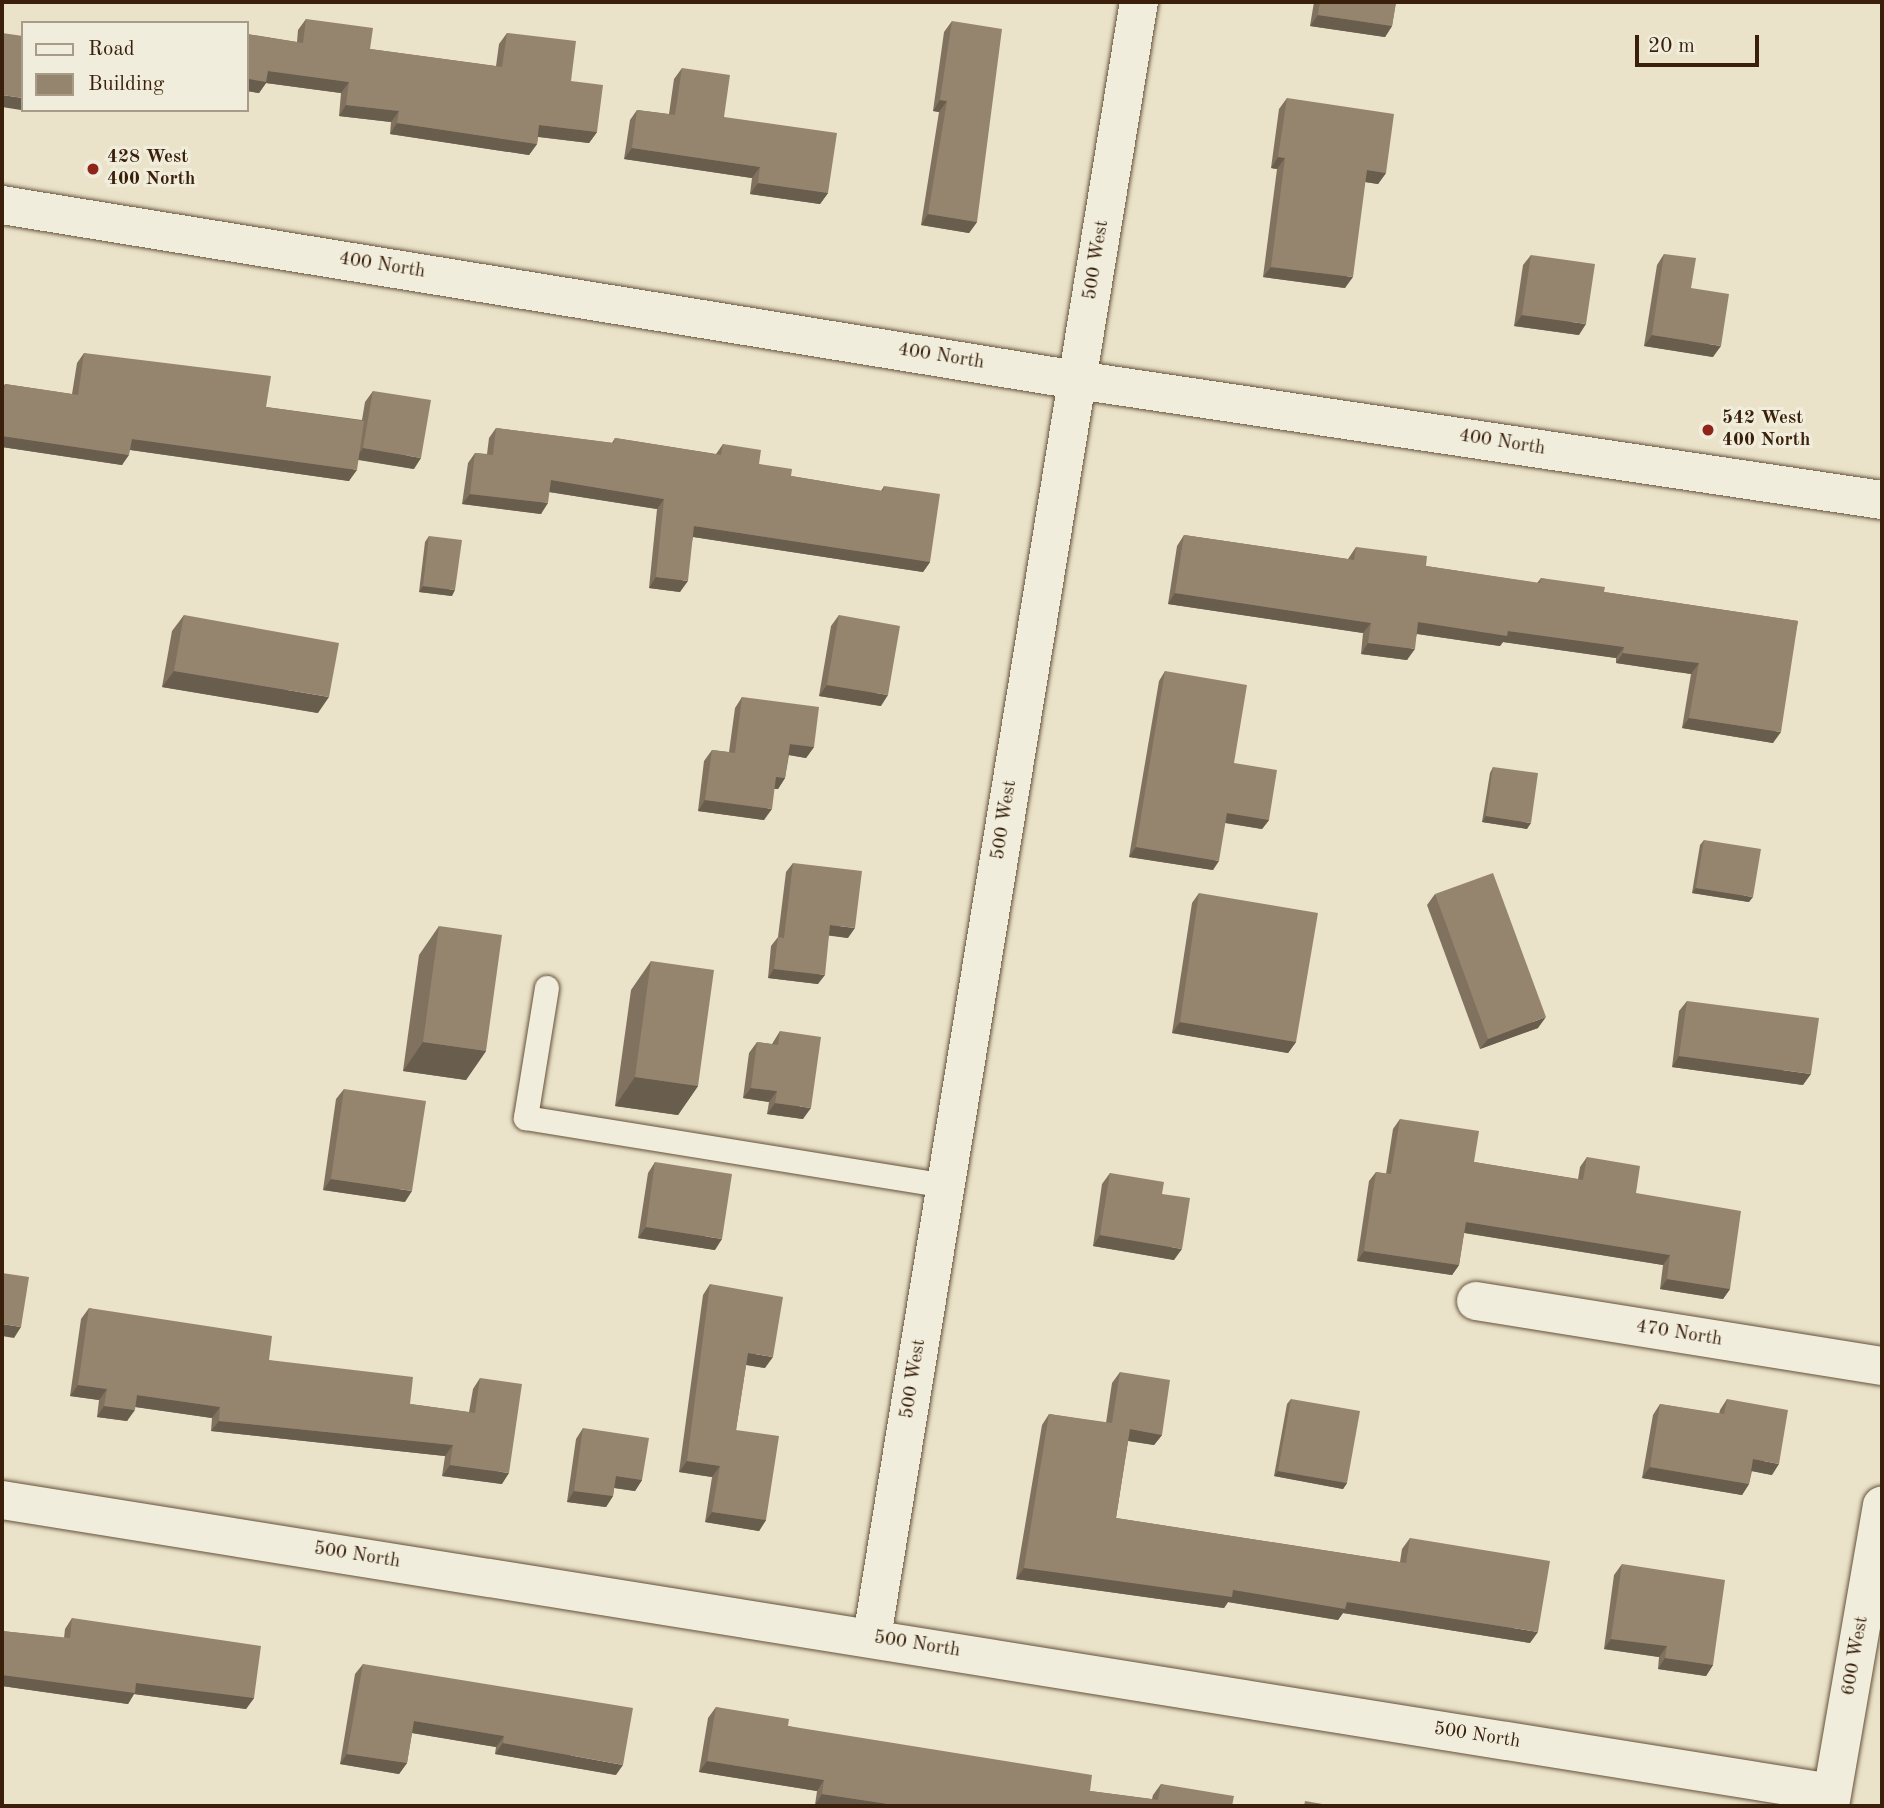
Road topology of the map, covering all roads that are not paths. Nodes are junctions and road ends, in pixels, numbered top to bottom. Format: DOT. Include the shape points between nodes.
graph roads {
  1 [pos="1139,2"];
  2 [pos="2,205"];
  3 [pos="1077,380"];
  4 [pos="1882,500"];
  5 [pos="547,988"];
  6 [pos="945,1186"];
  7 [pos="1476,1301"];
  8 [pos="1882,1366"];
  9 [pos="2,1500"];
  10 [pos="1882,1506"];
  11 [pos="872,1637"];
  12 [pos="1831,1800"];
  1 -- 3 [label="street, 500 West"];
  2 -- 3 [label="street, 400 North"];
  3 -- 4 [label="street, 400 North"];
  3 -- 6 [label="street, 500 West"];
  5 -- 6 [label="lane" via="526,1118"];
  6 -- 11 [label="street, 500 West"];
  7 -- 8 [label="street, 470 North"];
  9 -- 11 [label="street, 500 North"];
  10 -- 12 [label="street, 600 West"];
  11 -- 12 [label="street, 500 North"];
}
